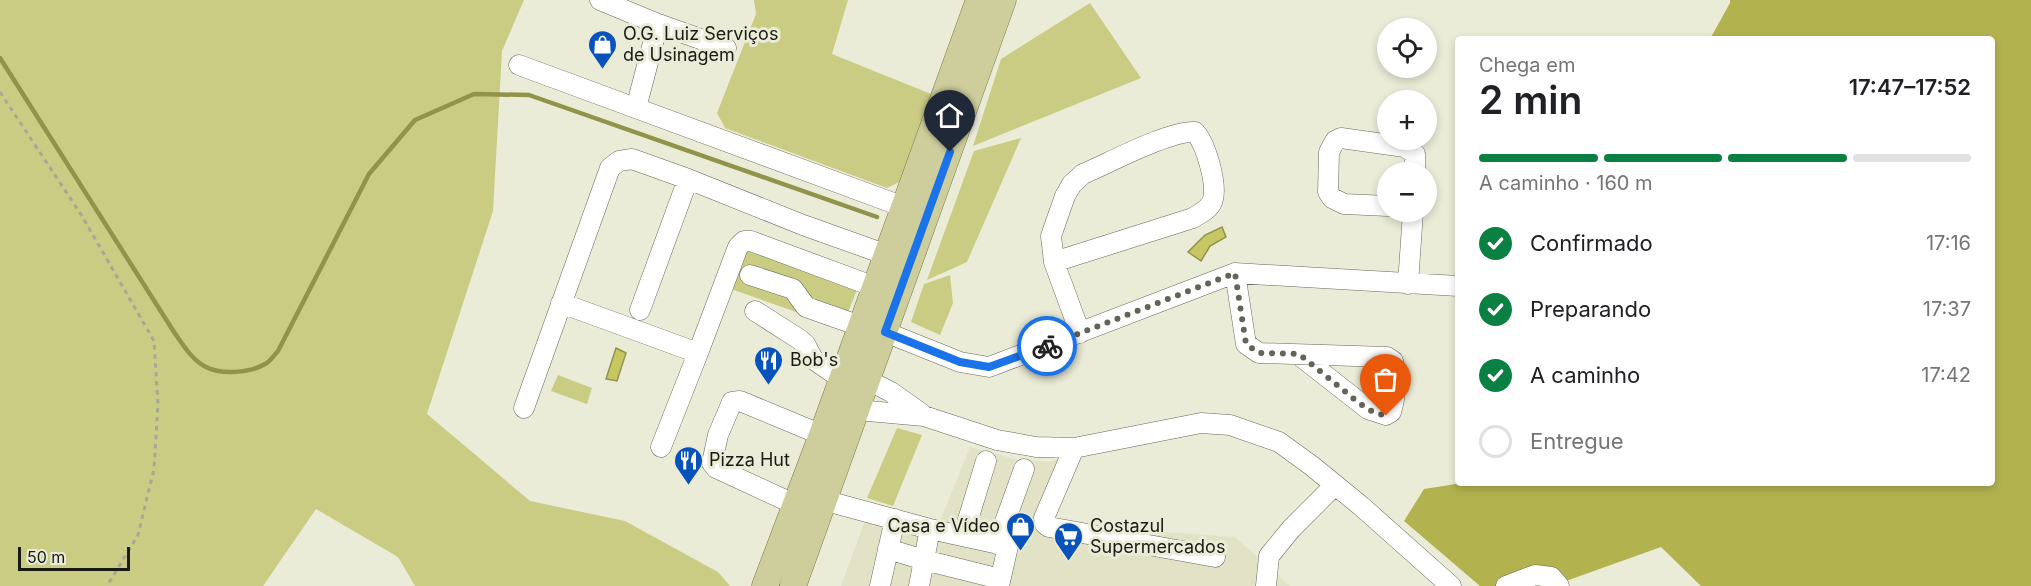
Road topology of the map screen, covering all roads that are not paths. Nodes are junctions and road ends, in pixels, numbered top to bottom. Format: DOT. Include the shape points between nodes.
graph roads {
  1 [pos="600,0"];
  2 [pos="979,0"];
  3 [pos="1003,0"];
  4 [pos="658,24"];
  5 [pos="726,48"];
  6 [pos="519,65"];
  7 [pos="636,108"];
  8 [pos="1415,162"];
  9 [pos="688,179"];
  10 [pos="1377,206"];
  11 [pos="904,207"];
  12 [pos="1412,222"];
  13 [pos="887,255"];
  14 [pos="1054,262"];
  15 [pos="1235,273"];
  16 [pos="750,275"];
  17 [pos="1408,284"];
  18 [pos="1455,286"];
  19 [pos="875,287"];
  20 [pos="561,303"];
  21 [pos="640,310"];
  22 [pos="755,311"];
  23 [pos="860,326"];
  24 [pos="885,332"];
  25 [pos="1080,333"];
  26 [pos="698,353"];
  27 [pos="1299,354"];
  28 [pos="842,380"];
  29 [pos="868,380"];
  30 [pos="524,408"];
  31 [pos="857,410"];
  32 [pos="924,416"];
  33 [pos="822,435"];
  34 [pos="661,447"];
  35 [pos="1074,448"];
  36 [pos="986,461"];
  37 [pos="1024,469"];
  38 [pos="1335,485"];
  39 [pos="824,500"];
  40 [pos="796,504"];
  41 [pos="895,519"];
  42 [pos="930,529"];
  43 [pos="963,536"];
  44 [pos="997,544"];
  45 [pos="888,549"];
  46 [pos="1215,557"];
  47 [pos="924,560"];
  48 [pos="1000,582"];
  49 [pos="765,586"];
  50 [pos="794,586"];
  51 [pos="882,586"];
  52 [pos="919,586"];
  53 [pos="1266,586"];
  54 [pos="1451,586"];
  55 [pos="1506,586"];
  56 [pos="1559,586"];
  1 -- 4 [label="street"];
  2 -- 11 [label="main road"];
  3 -- 24 [label="main road"];
  4 -- 5 [label="street"];
  4 -- 7 [label="street"];
  6 -- 7 [label="street"];
  7 -- 11 [label="street"];
  8 -- 10 [label="street" via="1415,154 1405,147 1341,138 1331,147 1328,192 1332,198 1344,204"];
  9 -- 13 [label="street"];
  9 -- 20 [label="street" via="632,159 619,160 610,168"];
  9 -- 21 [label="street"];
  11 -- 13 [label="main road"];
  12 -- 17 [label="street"];
  13 -- 19 [label="main road"];
  14 -- 14 [label="street" via="1051,236 1072,184 1083,174 1167,138 1195,132 1206,148 1213,185 1213,200 1208,208 1193,218"];
  14 -- 25 [label="street"];
  15 -- 17 [label="street"];
  15 -- 25 [label="street"];
  15 -- 27 [label="street" via="1246,344 1259,353"];
  16 -- 23 [label="street" via="793,289 806,307"];
  17 -- 18 [label="street"];
  19 -- 23 [label="main road"];
  19 -- 26 [label="street" via="744,241 738,247"];
  20 -- 26 [label="street"];
  20 -- 30 [label="street"];
  22 -- 28 [label="street" via="799,339 813,360"];
  23 -- 28 [label="main road"];
  24 -- 25 [label="street" via="960,362 989,367"];
  24 -- 29 [label="main road"];
  26 -- 34 [label="street"];
  27 -- 27 [label="street" via="1392,359 1395,391 1391,412 1386,416 1368,409"];
  28 -- 33 [label="main road"];
  29 -- 31 [label="main road"];
  29 -- 32 [label="street"];
  31 -- 32 [label="street"];
  31 -- 39 [label="main road"];
  32 -- 35 [label="street" via="997,440"];
  33 -- 40 [label="main road"];
  33 -- 40 [label="street" via="740,401 732,402 718,435 712,463 716,468"];
  35 -- 38 [label="street" via="1201,423 1230,425 1279,442"];
  35 -- 46 [label="street" via="1044,518 1045,524"];
  36 -- 43 [label="street"];
  37 -- 44 [label="street"];
  38 -- 53 [label="street" via="1269,556"];
  38 -- 54 [label="street"];
  39 -- 41 [label="street"];
  39 -- 50 [label="main road"];
  40 -- 49 [label="main road"];
  41 -- 42 [label="street"];
  41 -- 45 [label="street"];
  42 -- 43 [label="street"];
  42 -- 47 [label="street"];
  43 -- 44 [label="street"];
  44 -- 48 [label="street" via="1008,546"];
  45 -- 47 [label="street"];
  45 -- 51 [label="street"];
  47 -- 48 [label="street"];
  47 -- 52 [label="street"];
  55 -- 56 [label="street" via="1535,575 1551,577"];
}
